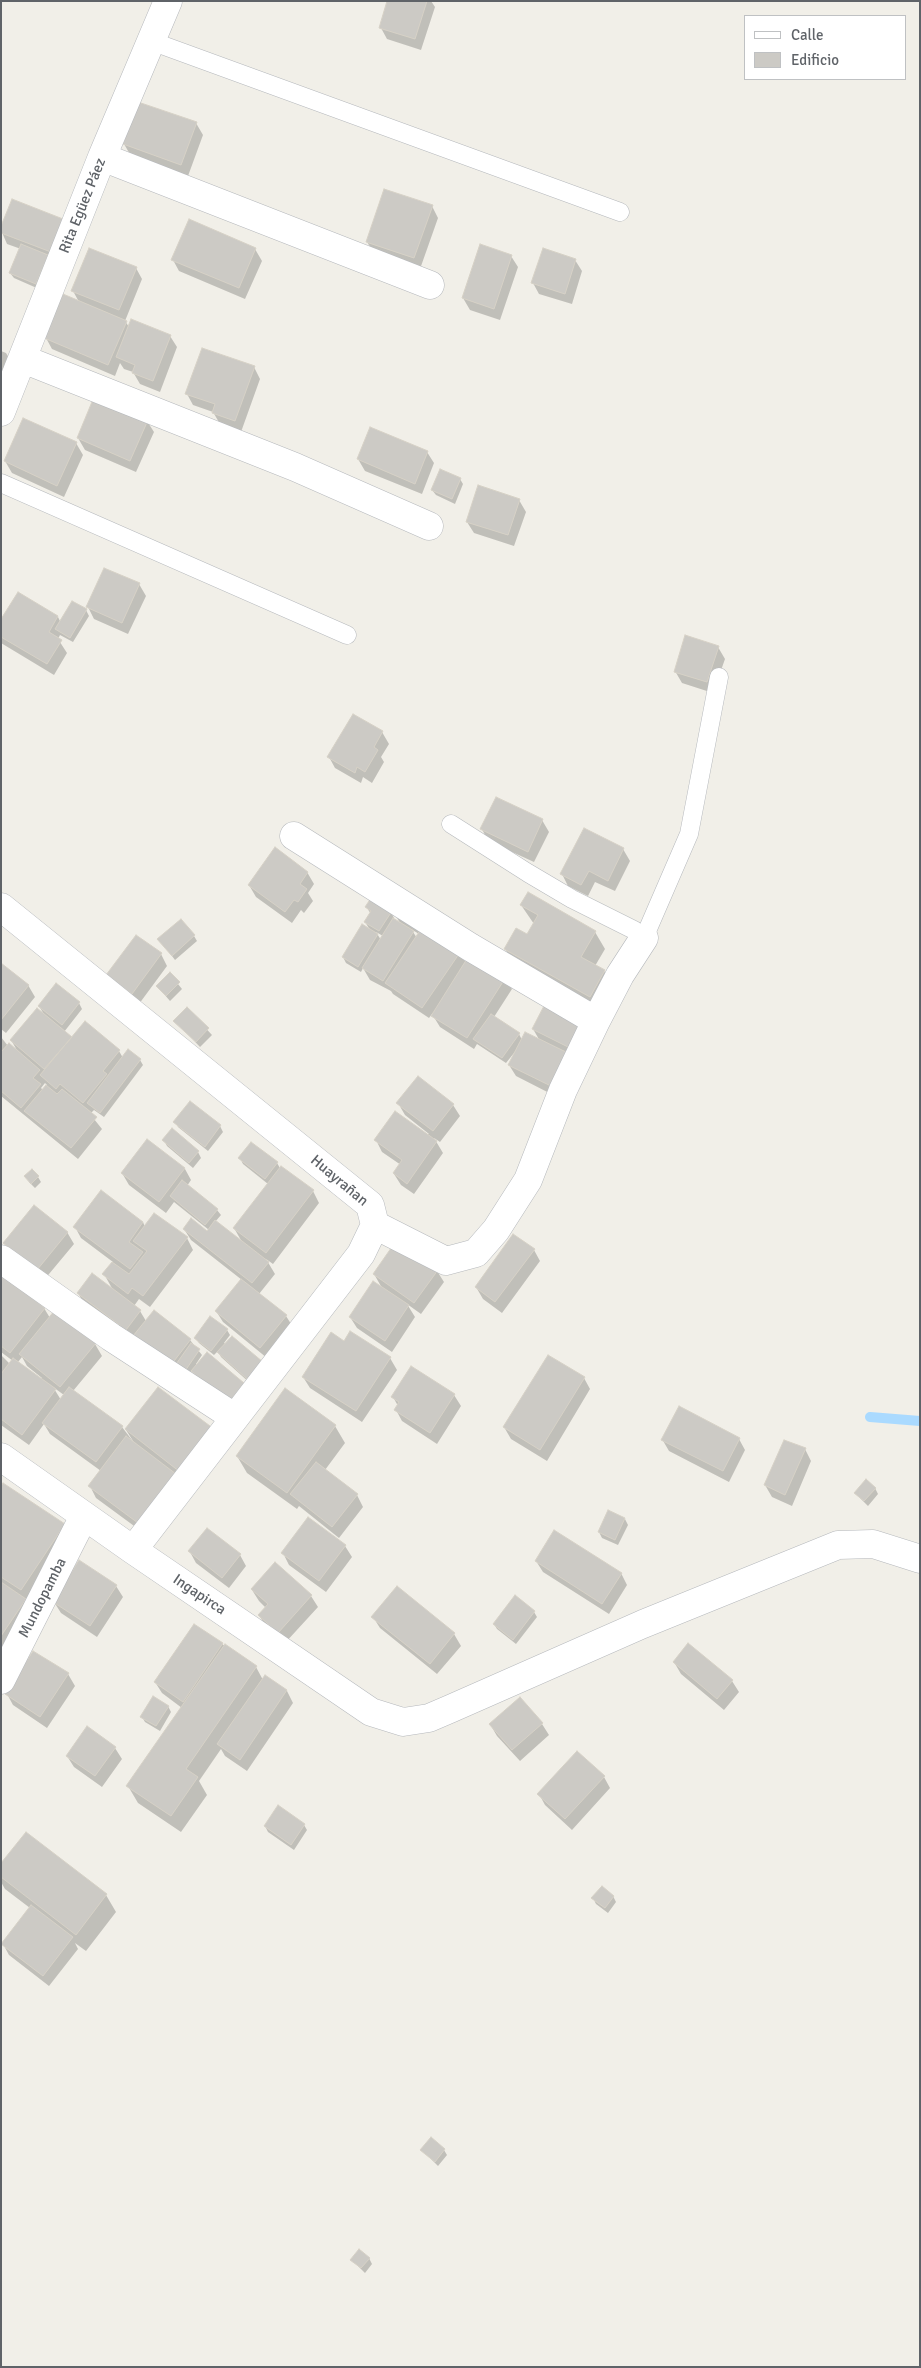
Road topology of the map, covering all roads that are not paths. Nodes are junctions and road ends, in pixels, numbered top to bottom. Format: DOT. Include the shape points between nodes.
graph roads {
  1 [pos="168,1"];
  2 [pos="152,41"];
  3 [pos="102,157"];
  4 [pos="620,212"];
  5 [pos="430,285"];
  6 [pos="23,358"];
  7 [pos="1,412"];
  8 [pos="1,483"];
  9 [pos="429,526"];
  10 [pos="347,635"];
  11 [pos="720,677"];
  12 [pos="451,824"];
  13 [pos="294,836"];
  14 [pos="1,907"];
  15 [pos="644,938"];
  16 [pos="596,1022"];
  17 [pos="375,1225"];
  18 [pos="1,1259"];
  19 [pos="234,1417"];
  20 [pos="1,1457"];
  21 [pos="84,1516"];
  22 [pos="133,1550"];
  23 [pos="920,1560"];
  24 [pos="1,1680"];
  1 -- 2 [label="street, Rita Egüez Páez"];
  2 -- 3 [label="street, Rita Egüez Páez"];
  2 -- 4 [label="lane"];
  3 -- 5 [label="street"];
  3 -- 6 [label="street, Rita Egüez Páez"];
  6 -- 7 [label="street, Rita Egüez Páez"];
  6 -- 9 [label="street" via="295,467"];
  8 -- 10 [label="lane"];
  11 -- 15 [label="lane" via="689,834"];
  12 -- 15 [label="lane" via="535,878"];
  13 -- 16 [label="street"];
  14 -- 17 [label="street, Huayrañan" via="370,1205"];
  15 -- 16 [label="street"];
  16 -- 17 [label="street" via="563,1090 528,1180 496,1230 476,1253 446,1261"];
  17 -- 19 [label="street, Huayrañan" via="361,1254"];
  18 -- 19 [label="street" via="111,1337"];
  19 -- 22 [label="street, Huayrañan"];
  20 -- 21 [label="street, Ingapirca"];
  21 -- 22 [label="street, Ingapirca"];
  21 -- 24 [label="street, Mundopamba"];
  22 -- 23 [label="street, Ingapirca" via="371,1712 403,1722 429,1718 643,1624 838,1544 873,1544"];
}
